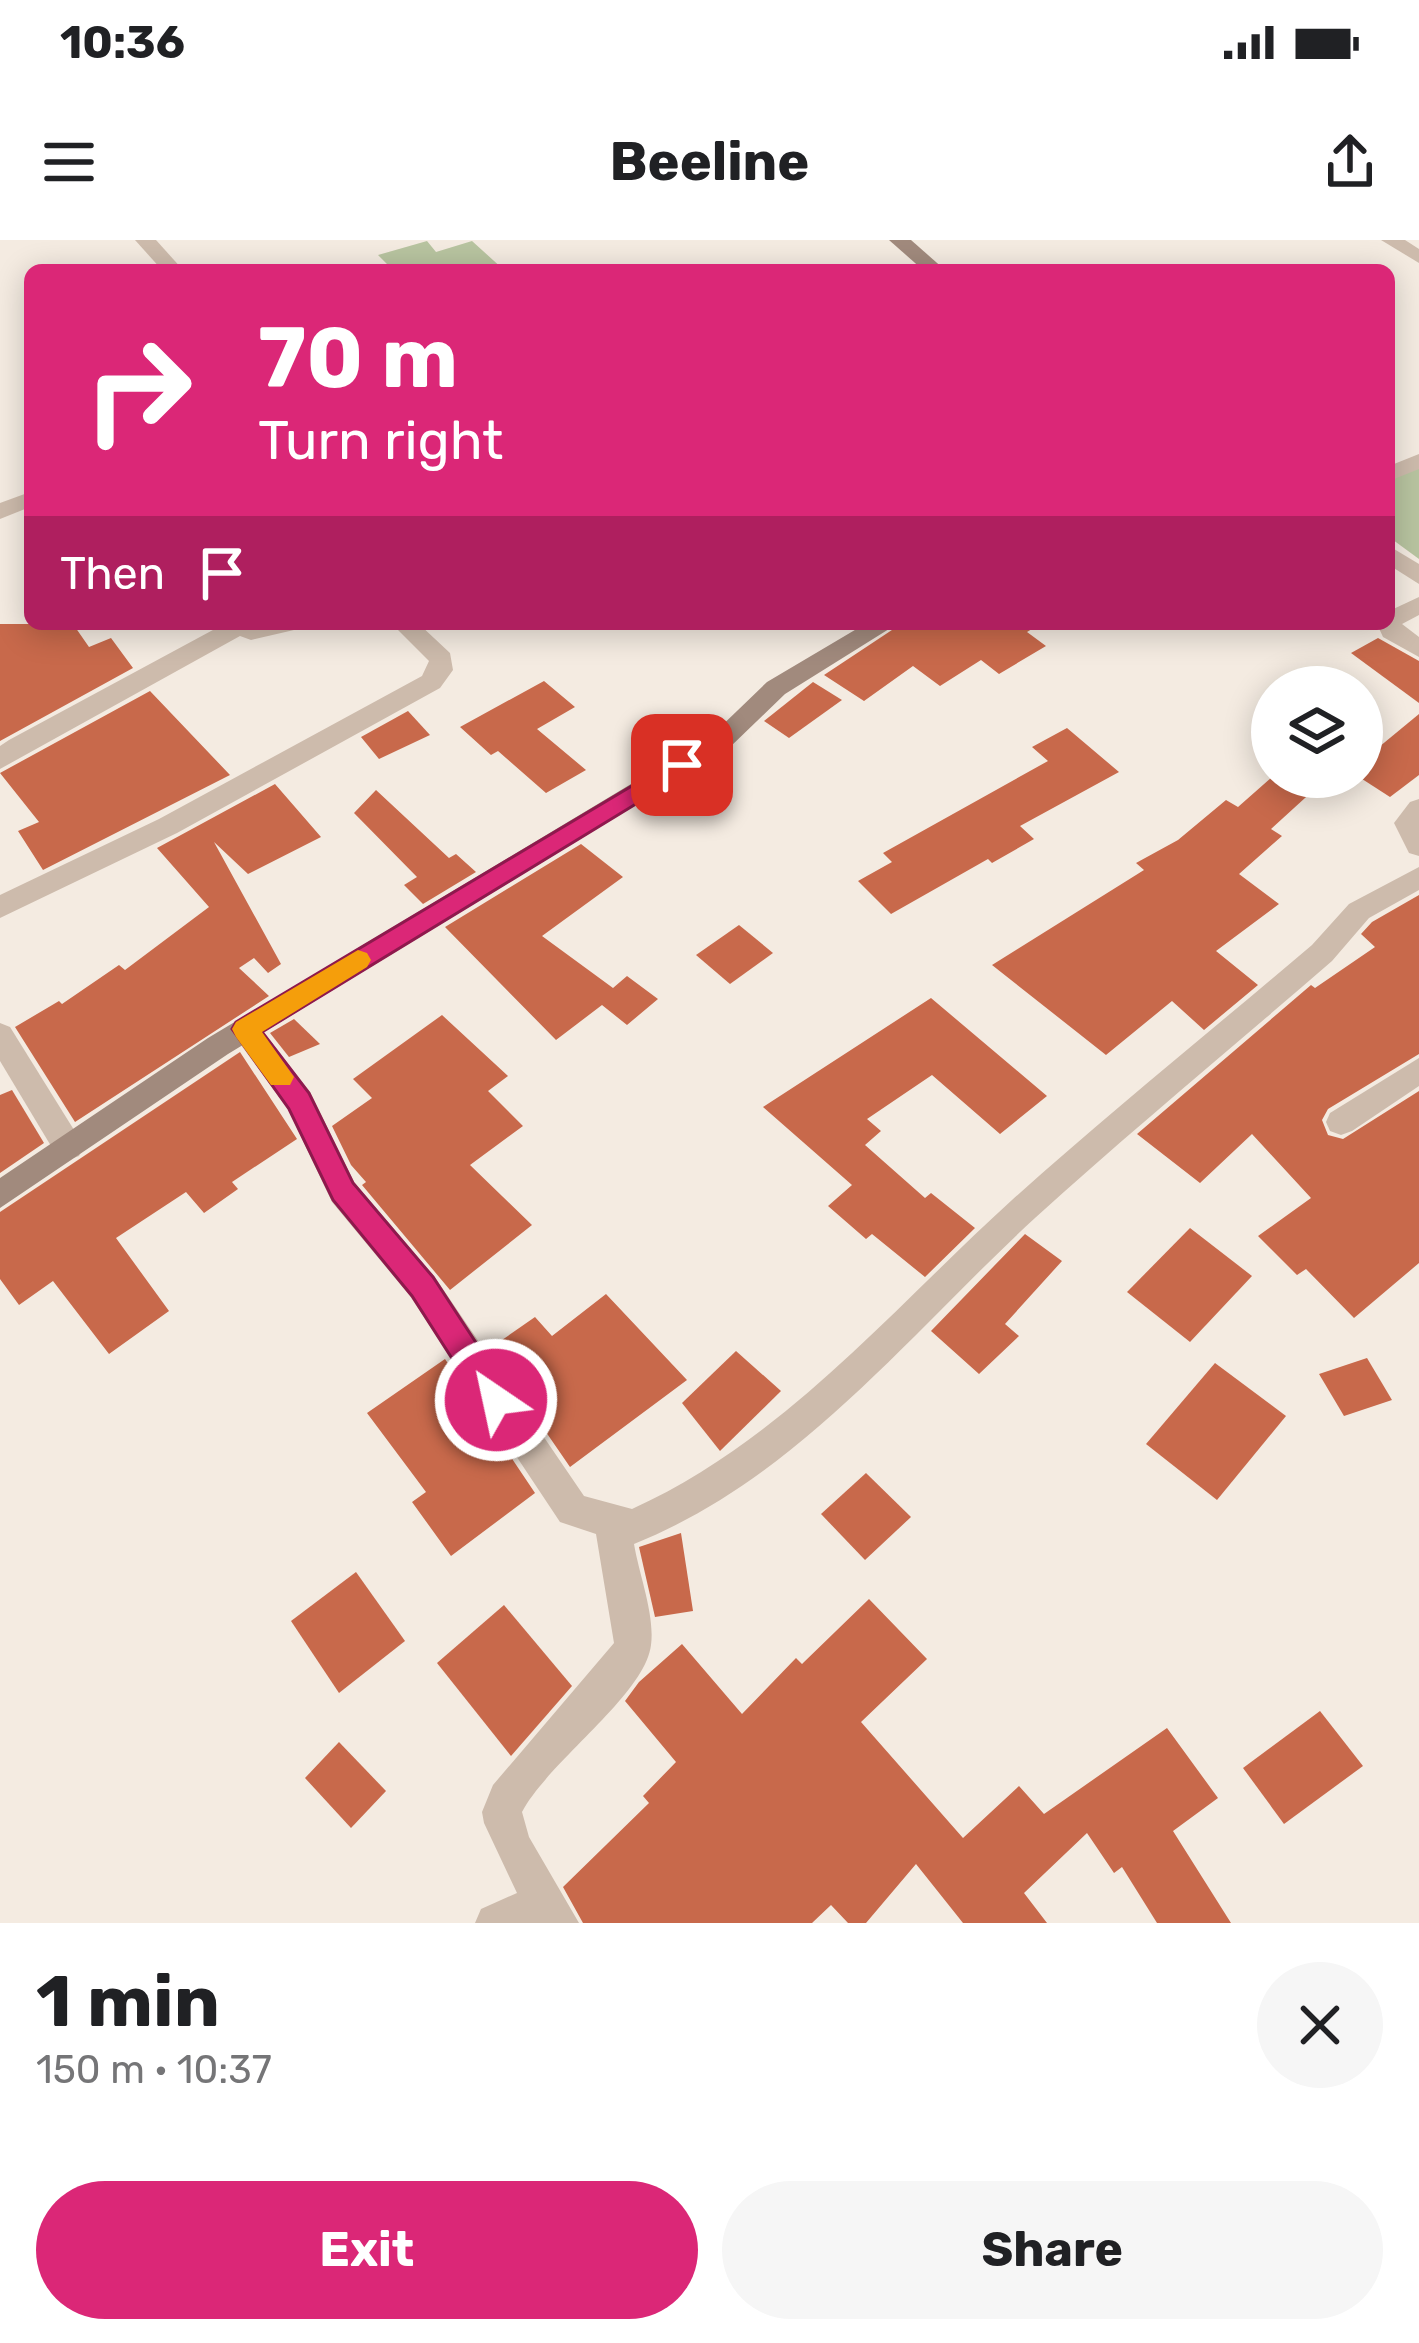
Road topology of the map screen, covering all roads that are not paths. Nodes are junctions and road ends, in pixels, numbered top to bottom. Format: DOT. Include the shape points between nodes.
graph roads {
  1 [pos="145,240"];
  2 [pos="899,240"];
  3 [pos="1391,240"];
  4 [pos="1419,257"];
  5 [pos="167,264"];
  6 [pos="928,264"];
  7 [pos="1395,558"];
  8 [pos="1419,576"];
  9 [pos="230,630"];
  10 [pos="410,630"];
  11 [pos="873,630"];
  12 [pos="1392,630"];
  13 [pos="1419,649"];
  14 [pos="0,760"];
  15 [pos="1419,809"];
  16 [pos="1419,846"];
  17 [pos="1419,878"];
  18 [pos="0,908"];
  19 [pos="245,1029"];
  20 [pos="0,1035"];
  21 [pos="1419,1070"];
  22 [pos="1341,1122"];
  23 [pos="68,1147"];
  24 [pos="0,1195"];
  25 [pos="613,1521"];
  26 [pos="558,1921"];
  27 [pos="495,1923"];
  1 -- 5 [label="street"];
  2 -- 6 [label="street"];
  3 -- 4 [label="street"];
  7 -- 8 [label="street"];
  9 -- 14 [label="street"];
  10 -- 18 [label="street" via="441,659 431,682"];
  11 -- 19 [label="street" via="804,664 752,703 720,742"];
  12 -- 13 [label="street"];
  15 -- 16 [label="street" via="1407,824"];
  17 -- 25 [label="street" via="1359,910 1322,953 1024,1209 800,1425 686,1502 633,1526"];
  19 -- 23 [label="street"];
  19 -- 25 [label="street" via="299,1101 343,1192 422,1286 573,1510"];
  20 -- 23 [label="street"];
  21 -- 22 [label="street"];
  23 -- 24 [label="street"];
  25 -- 26 [label="street" via="633,1642 626,1664 517,1780 501,1808"];
  26 -- 27 [label="street" via="528,1910"];
}
